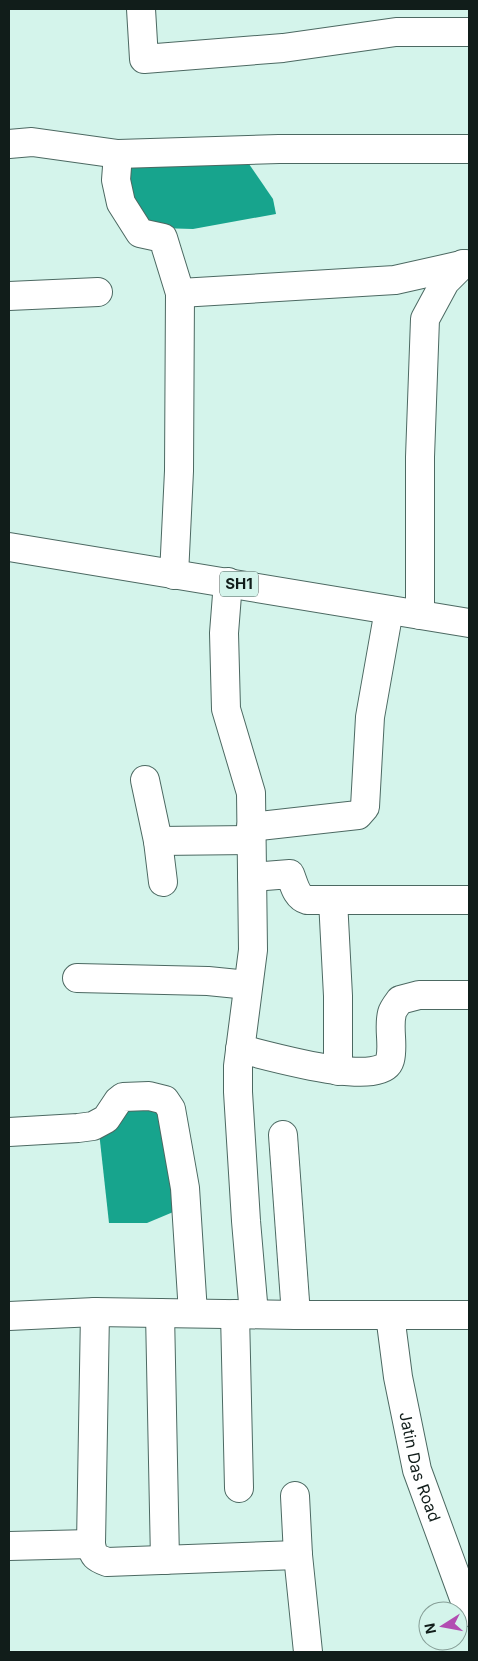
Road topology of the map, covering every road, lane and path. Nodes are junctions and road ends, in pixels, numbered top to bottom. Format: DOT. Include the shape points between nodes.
graph roads {
  1 [pos="141,9"];
  2 [pos="469,32"];
  3 [pos="9,144"];
  4 [pos="469,149"];
  5 [pos="118,154"];
  6 [pos="466,264"];
  7 [pos="98,292"];
  8 [pos="180,294"];
  9 [pos="9,296"];
  10 [pos="9,547"];
  11 [pos="174,575"];
  12 [pos="228,582"];
  13 [pos="389,610"];
  14 [pos="420,615"];
  15 [pos="469,622"];
  16 [pos="145,780"];
  17 [pos="251,834"];
  18 [pos="158,841"];
  19 [pos="252,876"];
  20 [pos="163,882"];
  21 [pos="334,900"];
  22 [pos="469,900"];
  23 [pos="77,978"];
  24 [pos="248,985"];
  25 [pos="469,995"];
  26 [pos="240,1049"];
  27 [pos="338,1071"];
  28 [pos="9,1132"];
  29 [pos="283,1135"];
  30 [pos="95,1312"];
  31 [pos="160,1313"];
  32 [pos="193,1313"];
  33 [pos="245,1314"];
  34 [pos="296,1315"];
  35 [pos="469,1315"];
  36 [pos="9,1316"];
  37 [pos="390,1316"];
  38 [pos="239,1488"];
  39 [pos="295,1496"];
  40 [pos="91,1544"];
  41 [pos="9,1546"];
  42 [pos="298,1555"];
  43 [pos="165,1560"];
  44 [pos="469,1612"];
  45 [pos="308,1652"];
  1 -- 2 [label="street" via="144,58 283,48 396,32"];
  3 -- 5 [label="street" via="32,142"];
  4 -- 5 [label="street" via="278,149"];
  5 -- 8 [label="street" via="116,180 121,203 140,232 163,238"];
  6 -- 8 [label="street" via="395,280"];
  6 -- 14 [label="street" via="445,282 425,319 420,448"];
  7 -- 9 [label="street"];
  8 -- 11 [label="street" via="179,471"];
  10 -- 11 [label="street, SH1"];
  11 -- 12 [label="street, SH1"];
  12 -- 13 [label="street, SH1"];
  12 -- 17 [label="street" via="224,633 226,709 251,793"];
  13 -- 14 [label="street, SH1"];
  13 -- 17 [label="street" via="370,717 365,806 358,815"];
  14 -- 15 [label="street, SH1"];
  16 -- 18 [label="street"];
  17 -- 18 [label="street"];
  17 -- 19 [label="street"];
  18 -- 20 [label="street"];
  19 -- 21 [label="street" via="290,874 301,899"];
  19 -- 24 [label="street" via="253,950"];
  21 -- 22 [label="street"];
  21 -- 27 [label="street"];
  23 -- 24 [label="street"];
  24 -- 26 [label="street"];
  25 -- 27 [label="street" via="419,995 400,1000 392,1013 390,1060 385,1068"];
  26 -- 27 [label="street"];
  26 -- 33 [label="street" via="238,1092 246,1221"];
  28 -- 32 [label="street" via="93,1126 106,1120 123,1097 149,1096 165,1100 171,1109 185,1188"];
  29 -- 34 [label="street"];
  30 -- 31 [label="street"];
  30 -- 36 [label="street"];
  30 -- 40 [label="street"];
  31 -- 32 [label="street"];
  31 -- 43 [label="street"];
  32 -- 33 [label="street"];
  33 -- 34 [label="street"];
  33 -- 38 [label="street"];
  34 -- 37 [label="street"];
  35 -- 37 [label="street"];
  37 -- 44 [label="street, Jatin Das Road" via="398,1377 417,1470"];
  39 -- 42 [label="street"];
  40 -- 41 [label="street"];
  40 -- 43 [label="street" via="92,1553 107,1562"];
  42 -- 43 [label="street"];
  42 -- 45 [label="street"];
}
